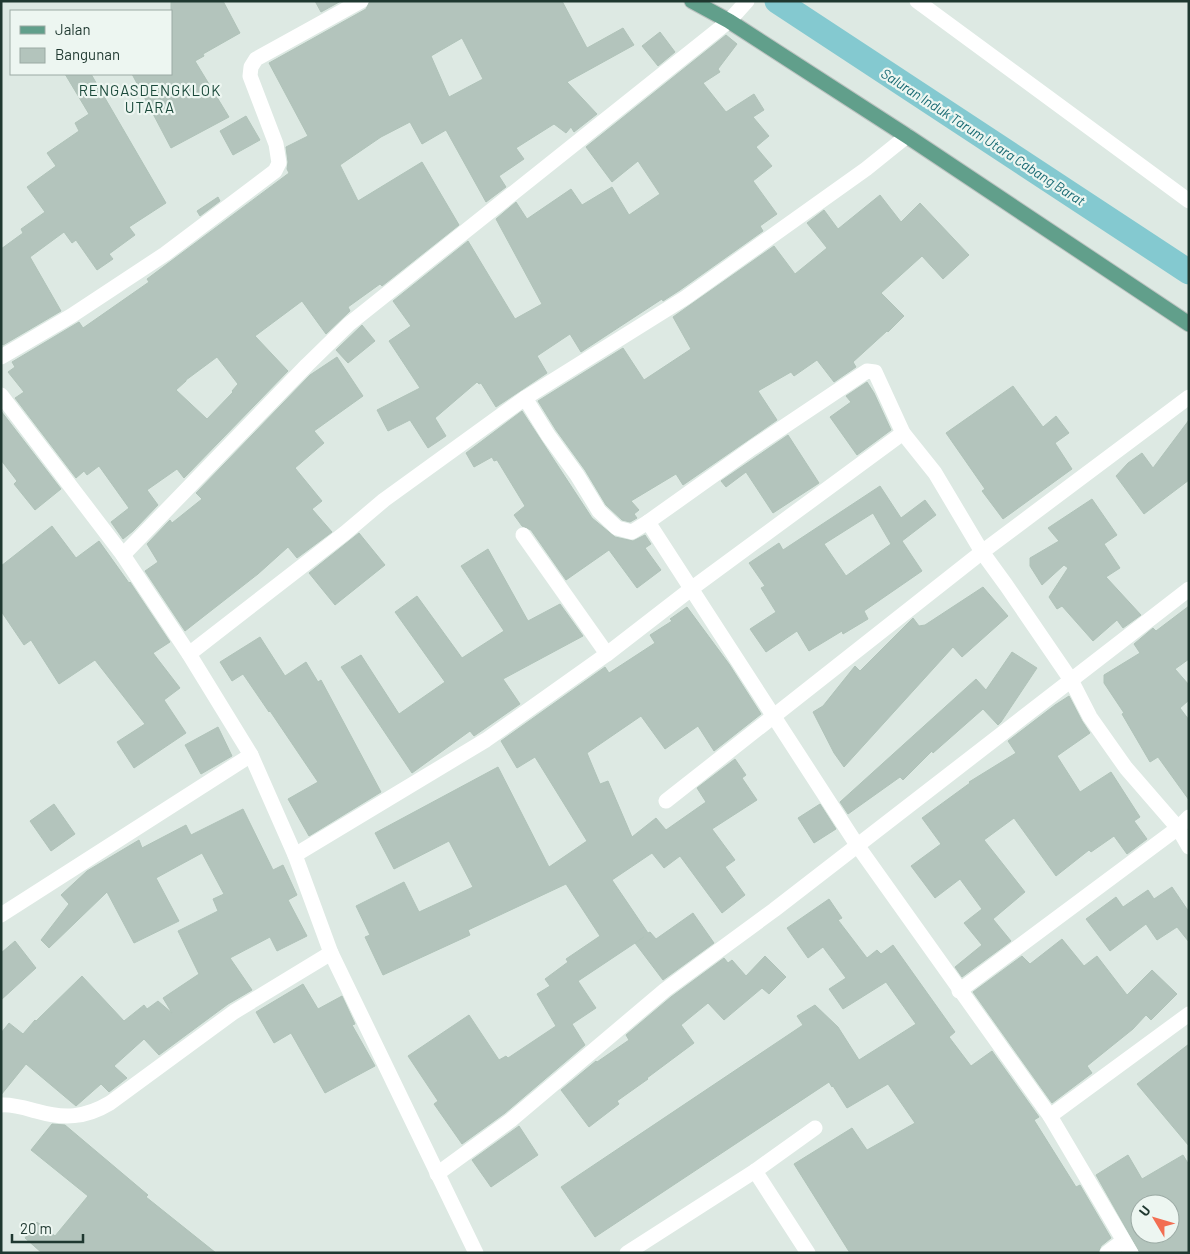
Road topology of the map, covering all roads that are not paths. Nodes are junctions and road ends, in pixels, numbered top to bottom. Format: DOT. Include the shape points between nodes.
graph roads {
  1 [pos="361,1"];
  2 [pos="692,1"];
  3 [pos="917,1"];
  4 [pos="745,4"];
  5 [pos="729,21"];
  6 [pos="907,136"];
  7 [pos="1189,201"];
  8 [pos="1189,324"];
  9 [pos="1,358"];
  10 [pos="1,396"];
  11 [pos="1189,397"];
  12 [pos="525,398"];
  13 [pos="903,433"];
  14 [pos="648,522"];
  15 [pos="523,534"];
  16 [pos="982,552"];
  17 [pos="122,555"];
  18 [pos="691,589"];
  19 [pos="1189,589"];
  20 [pos="189,654"];
  21 [pos="607,654"];
  22 [pos="1071,680"];
  23 [pos="772,716"];
  24 [pos="250,756"];
  25 [pos="666,801"];
  26 [pos="1189,817"];
  27 [pos="1178,828"];
  28 [pos="857,845"];
  29 [pos="1189,847"];
  30 [pos="296,855"];
  31 [pos="1,915"];
  32 [pos="330,953"];
  33 [pos="959,990"];
  34 [pos="1189,1014"];
  35 [pos="1,1105"];
  36 [pos="1050,1116"];
  37 [pos="815,1128"];
  38 [pos="755,1171"];
  39 [pos="437,1174"];
  40 [pos="1127,1247"];
  41 [pos="476,1253"];
  42 [pos="627,1253"];
  43 [pos="808,1253"];
  44 [pos="1107,1253"];
  1 -- 9 [label="street" via="256,59 251,67 251,82 276,144 279,163 275,171 165,254"];
  2 -- 5 [label="main road"];
  3 -- 7 [label="street"];
  4 -- 5 [label="street"];
  5 -- 6 [label="main road"];
  5 -- 17 [label="street" via="350,324"];
  6 -- 8 [label="main road"];
  6 -- 12 [label="street" via="685,298"];
  10 -- 17 [label="street"];
  11 -- 16 [label="street"];
  12 -- 14 [label="street" via="599,511 623,530 632,532"];
  12 -- 20 [label="street" via="384,500"];
  13 -- 14 [label="street" via="876,372 868,371"];
  13 -- 16 [label="street" via="935,473"];
  13 -- 18 [label="street"];
  14 -- 18 [label="street"];
  15 -- 21 [label="street"];
  16 -- 22 [label="street"];
  16 -- 23 [label="street"];
  17 -- 20 [label="street"];
  18 -- 21 [label="street"];
  18 -- 23 [label="street"];
  19 -- 22 [label="street"];
  20 -- 24 [label="street"];
  21 -- 30 [label="street" via="486,740"];
  22 -- 27 [label="street" via="1090,717 1126,768"];
  22 -- 28 [label="street"];
  23 -- 25 [label="street"];
  23 -- 28 [label="street"];
  24 -- 30 [label="street"];
  24 -- 31 [label="street"];
  26 -- 27 [label="street"];
  27 -- 29 [label="street"];
  27 -- 33 [label="street"];
  28 -- 33 [label="street"];
  28 -- 39 [label="street" via="664,990 511,1120"];
  30 -- 32 [label="street"];
  32 -- 35 [label="street" via="234,1012 95,1112 54,1116"];
  32 -- 39 [label="street"];
  33 -- 36 [label="street"];
  34 -- 36 [label="street"];
  36 -- 40 [label="street"];
  37 -- 38 [label="street"];
  38 -- 42 [label="street"];
  38 -- 43 [label="street"];
  39 -- 41 [label="street"];
  40 -- 44 [label="street"];
}
